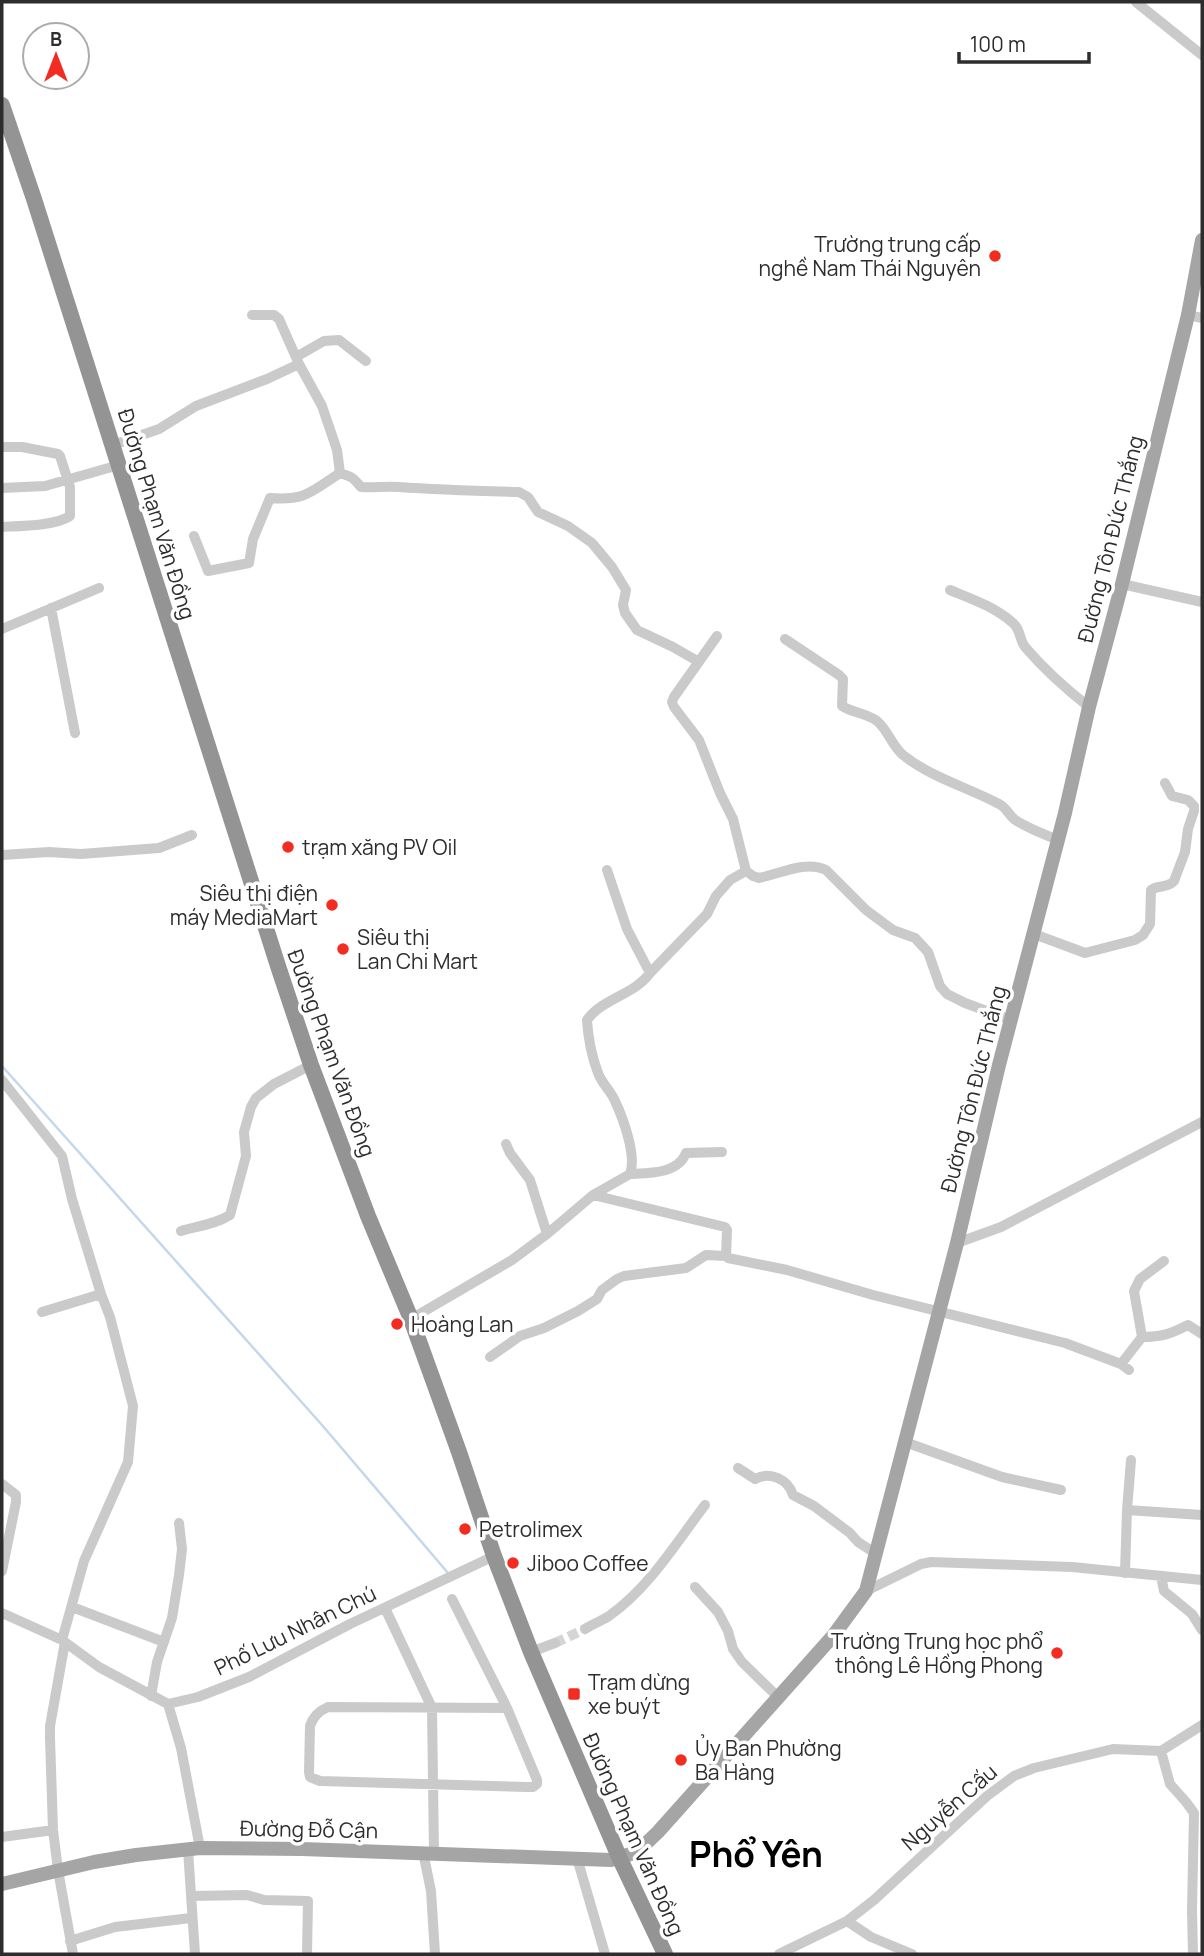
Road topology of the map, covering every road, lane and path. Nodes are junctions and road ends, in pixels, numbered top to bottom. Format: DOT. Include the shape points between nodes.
graph roads {
  1 [pos="1136,2"];
  2 [pos="1202,55"];
  3 [pos="2,105"];
  4 [pos="1202,240"];
  5 [pos="252,315"];
  6 [pos="1195,317"];
  7 [pos="298,361"];
  8 [pos="366,361"];
  9 [pos="113,444"];
  10 [pos="2,447"];
  11 [pos="119,465"];
  12 [pos="340,473"];
  13 [pos="66,479"];
  14 [pos="2,488"];
  15 [pos="2,527"];
  16 [pos="194,536"];
  17 [pos="1122,584"];
  18 [pos="99,588"];
  19 [pos="1202,589"];
  20 [pos="950,590"];
  21 [pos="1201,602"];
  22 [pos="51,608"];
  23 [pos="2,629"];
  24 [pos="717,636"];
  25 [pos="785,639"];
  26 [pos="699,662"];
  27 [pos="1089,707"];
  28 [pos="75,733"];
  29 [pos="1165,783"];
  30 [pos="192,835"];
  31 [pos="1058,840"];
  32 [pos="2,855"];
  33 [pos="607,870"];
  34 [pos="746,871"];
  35 [pos="1034,934"];
  36 [pos="650,973"];
  37 [pos="1011,1020"];
  38 [pos="311,1065"];
  39 [pos="2,1080"];
  40 [pos="1202,1122"];
  41 [pos="506,1143"];
  42 [pos="722,1152"];
  43 [pos="630,1174"];
  44 [pos="593,1195"];
  45 [pos="181,1231"];
  46 [pos="547,1234"];
  47 [pos="957,1243"];
  48 [pos="726,1256"];
  49 [pos="1164,1261"];
  50 [pos="101,1294"];
  51 [pos="938,1311"];
  52 [pos="42,1312"];
  53 [pos="411,1320"];
  54 [pos="1202,1334"];
  55 [pos="1142,1337"];
  56 [pos="490,1357"];
  57 [pos="905,1442"];
  58 [pos="1131,1460"];
  59 [pos="738,1468"];
  60 [pos="2,1484"];
  61 [pos="1061,1490"];
  62 [pos="705,1505"];
  63 [pos="1127,1510"];
  64 [pos="1202,1515"];
  65 [pos="179,1523"];
  66 [pos="875,1553"];
  67 [pos="494,1556"];
  68 [pos="2,1571"];
  69 [pos="1125,1573"];
  70 [pos="1161,1576"];
  71 [pos="1202,1580"];
  72 [pos="695,1587"];
  73 [pos="866,1591"];
  74 [pos="452,1599"];
  75 [pos="72,1607"];
  76 [pos="385,1608"];
  77 [pos="2,1613"];
  78 [pos="585,1629"];
  79 [pos="1202,1630"];
  80 [pos="64,1641"];
  81 [pos="164,1642"];
  82 [pos="555,1643"];
  83 [pos="531,1652"];
  84 [pos="152,1696"];
  85 [pos="779,1698"];
  86 [pos="169,1704"];
  87 [pos="432,1708"];
  88 [pos="507,1708"];
  89 [pos="1202,1725"];
  90 [pos="1161,1751"];
  91 [pos="434,1783"];
  92 [pos="53,1830"];
  93 [pos="2,1837"];
  94 [pos="1198,1842"];
  95 [pos="194,1849"];
  96 [pos="428,1853"];
  97 [pos="577,1858"];
  98 [pos="620,1859"];
  99 [pos="58,1870"];
  100 [pos="2,1884"];
  101 [pos="191,1896"];
  102 [pos="191,1918"];
  103 [pos="847,1921"];
  104 [pos="70,1941"];
  105 [pos="73,1954"];
  106 [pos="194,1954"];
  107 [pos="307,1954"];
  108 [pos="435,1954"];
  109 [pos="605,1954"];
  110 [pos="664,1954"];
  111 [pos="779,1954"];
  112 [pos="912,1954"];
  113 [pos="1193,1954"];
  1 -- 2 [label="street"];
  3 -- 9 [label="highway, Đường Phạm Văn Đồng"];
  4 -- 6 [label="main road, Đường Tôn Đức Thắng"];
  5 -- 7 [label="street" via="277,316"];
  6 -- 17 [label="main road, Đường Tôn Đức Thắng"];
  7 -- 8 [label="street" via="324,341 333,340 345,343"];
  7 -- 9 [label="street" via="267,379 196,406 159,429"];
  7 -- 12 [label="street" via="322,406"];
  9 -- 11 [label="highway, Đường Phạm Văn Đồng"];
  10 -- 13 [label="street" via="58,454"];
  11 -- 13 [label="street"];
  11 -- 38 [label="highway, Đường Phạm Văn Đồng"];
  12 -- 16 [label="street" via="298,499 270,498 253,539 250,563 208,571"];
  12 -- 26 [label="street" via="357,480 361,487 524,493 538,512 592,542 626,590 625,613 637,630"];
  13 -- 14 [label="street" via="45,486"];
  13 -- 15 [label="street" via="70,487 68,519"];
  17 -- 21 [label="street"];
  17 -- 27 [label="main road, Đường Tôn Đức Thắng"];
  18 -- 22 [label="street"];
  19 -- 21 [label="street"];
  20 -- 27 [label="street" via="1010,620 1023,645"];
  22 -- 23 [label="street"];
  22 -- 28 [label="street"];
  24 -- 26 [label="street"];
  25 -- 31 [label="street" via="839,675 842,706 876,720 901,753"];
  26 -- 34 [label="street" via="672,702 699,740 733,819"];
  27 -- 31 [label="main road, Đường Tôn Đức Thắng"];
  29 -- 35 [label="street" via="1172,796 1188,800 1195,811 1174,881 1152,890 1150,924 1143,935 1085,953"];
  30 -- 32 [label="street" via="159,848"];
  31 -- 35 [label="main road, Đường Tôn Đức Thắng"];
  33 -- 36 [label="street" via="626,929"];
  34 -- 36 [label="street" via="730,880 707,914"];
  34 -- 37 [label="street" via="759,878 807,866 826,870 866,911 893,930 915,938 928,952 947,994"];
  35 -- 37 [label="main road, Đường Tôn Đức Thắng"];
  36 -- 43 [label="street" via="587,1020 598,1073 615,1098 629,1144"];
  37 -- 47 [label="main road, Đường Tôn Đức Thắng"];
  38 -- 45 [label="street" via="274,1084 251,1107 244,1132 246,1156 230,1215"];
  38 -- 53 [label="highway, Đường Phạm Văn Đồng"];
  39 -- 50 [label="street" via="62,1156"];
  40 -- 47 [label="street" via="1001,1227"];
  41 -- 46 [label="street" via="530,1180"];
  42 -- 43 [label="street" via="686,1153 677,1166"];
  43 -- 44 [label="street"];
  44 -- 46 [label="street"];
  44 -- 48 [label="street" via="725,1227"];
  46 -- 53 [label="street"];
  47 -- 51 [label="main road, Đường Tôn Đức Thắng"];
  48 -- 51 [label="street"];
  48 -- 56 [label="street" via="706,1255 686,1268 624,1276 578,1311 520,1336"];
  49 -- 55 [label="street" via="1140,1279 1134,1292"];
  50 -- 52 [label="street"];
  50 -- 75 [label="street" via="133,1406 131,1450 125,1474 84,1561"];
  51 -- 55 [label="street" via="1079,1346 1125,1367"];
  51 -- 57 [label="main road, Đường Tôn Đức Thắng"];
  53 -- 67 [label="highway, Đường Phạm Văn Đồng"];
  54 -- 55 [label="street" via="1188,1325 1168,1335"];
  57 -- 61 [label="street" via="1002,1477"];
  57 -- 66 [label="main road, Đường Tôn Đức Thắng"];
  58 -- 63 [label="street"];
  59 -- 66 [label="street" via="755,1479 778,1477 793,1495"];
  60 -- 68 [label="street" via="16,1496 16,1502"];
  62 -- 78 [label="street" via="646,1582 620,1607"];
  63 -- 64 [label="street"];
  63 -- 69 [label="street"];
  65 -- 81 [label="street" via="179,1575"];
  66 -- 73 [label="main road, Đường Tôn Đức Thắng"];
  67 -- 76 [label="street, Phố Lưu Nhân Chú"];
  67 -- 83 [label="highway, Đường Phạm Văn Đồng"];
  69 -- 70 [label="street"];
  69 -- 73 [label="street" via="931,1562"];
  70 -- 71 [label="street"];
  70 -- 79 [label="street" via="1164,1591 1192,1614"];
  72 -- 85 [label="street" via="718,1612 741,1662"];
  73 -- 85 [label="main road, Đường Tôn Đức Thắng"];
  74 -- 88 [label="street"];
  75 -- 80 [label="street"];
  75 -- 81 [label="street"];
  76 -- 86 [label="street, Phố Lưu Nhân Chú" via="250,1677"];
  76 -- 87 [label="street"];
  77 -- 80 [label="street"];
  80 -- 84 [label="street"];
  80 -- 92 [label="street" via="50,1726"];
  81 -- 84 [label="street"];
  82 -- 83 [label="street"];
  83 -- 98 [label="highway, Đường Phạm Văn Đồng"];
  84 -- 86 [label="street"];
  85 -- 98 [label="main road, Đường Tôn Đức Thắng" via="647,1844"];
  86 -- 95 [label="street" via="181,1748"];
  87 -- 88 [label="street"];
  87 -- 91 [label="street"];
  87 -- 91 [label="street" via="323,1709 310,1726 309,1772 320,1781"];
  88 -- 91 [label="street" via="537,1784"];
  89 -- 90 [label="street"];
  90 -- 94 [label="street" via="1170,1784 1194,1813"];
  90 -- 103 [label="street, Nguyễn Cấu" via="1113,1749 1014,1776"];
  91 -- 96 [label="street"];
  92 -- 93 [label="street"];
  92 -- 99 [label="street"];
  94 -- 113 [label="street"];
  95 -- 96 [label="main road, Đường Đỗ Cận"];
  95 -- 99 [label="main road, Đường Đỗ Cận"];
  95 -- 101 [label="street"];
  96 -- 97 [label="main road, Đường Đỗ Cận"];
  96 -- 108 [label="street"];
  97 -- 98 [label="main road, Đường Đỗ Cận"];
  97 -- 109 [label="street"];
  98 -- 110 [label="highway, Đường Phạm Văn Đồng"];
  99 -- 100 [label="main road, Đường Đỗ Cận"];
  99 -- 104 [label="street"];
  101 -- 102 [label="street"];
  101 -- 107 [label="street" via="308,1901"];
  102 -- 104 [label="street" via="129,1924"];
  102 -- 106 [label="street"];
  103 -- 111 [label="street, Nguyễn Cấu"];
  103 -- 112 [label="street"];
  104 -- 105 [label="street"];
}
